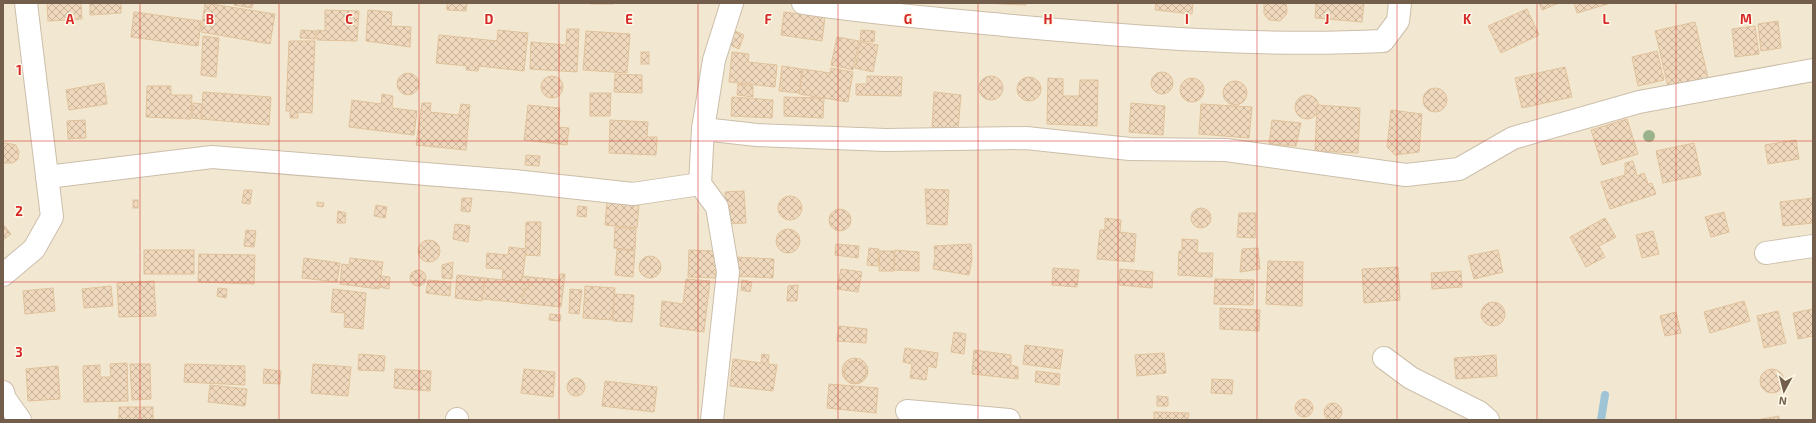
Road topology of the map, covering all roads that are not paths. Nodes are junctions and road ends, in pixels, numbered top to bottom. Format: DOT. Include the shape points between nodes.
graph roads {
  1 [pos="26,3"];
  2 [pos="732,3"];
  3 [pos="803,3"];
  4 [pos="1400,3"];
  5 [pos="1813,70"];
  6 [pos="703,129"];
  7 [pos="46,177"];
  8 [pos="700,184"];
  9 [pos="1813,246"];
  10 [pos="1766,253"];
  11 [pos="3,275"];
  12 [pos="1384,358"];
  13 [pos="4,398"];
  14 [pos="907,411"];
  15 [pos="20,420"];
  16 [pos="712,420"];
  17 [pos="1009,420"];
  18 [pos="1488,420"];
  1 -- 7 [label="street"];
  2 -- 6 [label="street" via="714,60"];
  3 -- 4 [label="street" via="844,10 1066,30 1244,42 1325,44 1382,41 1398,21"];
  5 -- 6 [label="street" via="1639,102 1513,138 1459,169 1406,175 1226,150 1130,149 1026,138 886,140 757,135"];
  6 -- 8 [label="street"];
  7 -- 8 [label="street" via="212,157 514,181 633,194"];
  7 -- 11 [label="street" via="52,217 34,249"];
  8 -- 16 [label="street" via="717,208 728,272"];
  9 -- 10 [label="street"];
  12 -- 18 [label="street" via="1411,378 1479,412"];
  13 -- 15 [label="street"];
  14 -- 17 [label="street"];
}
